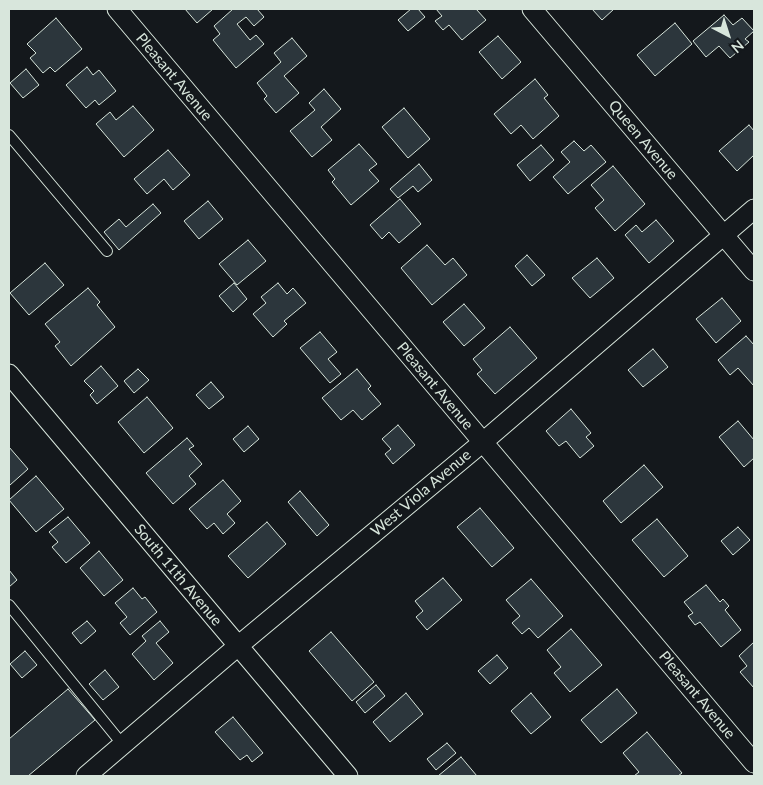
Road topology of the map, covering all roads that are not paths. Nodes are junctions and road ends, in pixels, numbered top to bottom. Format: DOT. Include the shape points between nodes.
graph roads {
  1 [pos="116,9"];
  2 [pos="532,9"];
  3 [pos="9,135"];
  4 [pos="754,209"];
  5 [pos="724,235"];
  6 [pos="107,250"];
  7 [pos="754,270"];
  8 [pos="9,374"];
  9 [pos="483,442"];
  10 [pos="9,606"];
  11 [pos="238,646"];
  12 [pos="123,745"];
  13 [pos="754,763"];
  14 [pos="86,776"];
  15 [pos="348,776"];
  1 -- 9 [label="street, Pleasant Avenue"];
  2 -- 5 [label="street, Queen Avenue"];
  3 -- 6 [label="lane"];
  4 -- 5 [label="street, West Viola Avenue"];
  5 -- 7 [label="street, Queen Avenue"];
  5 -- 9 [label="street, West Viola Avenue"];
  8 -- 11 [label="street, South 11th Avenue"];
  9 -- 11 [label="street, West Viola Avenue"];
  9 -- 13 [label="street, Pleasant Avenue"];
  10 -- 12 [label="lane"];
  11 -- 12 [label="street, West Viola Avenue"];
  11 -- 15 [label="street, South 11th Avenue"];
  12 -- 14 [label="street, West Viola Avenue"];
}
